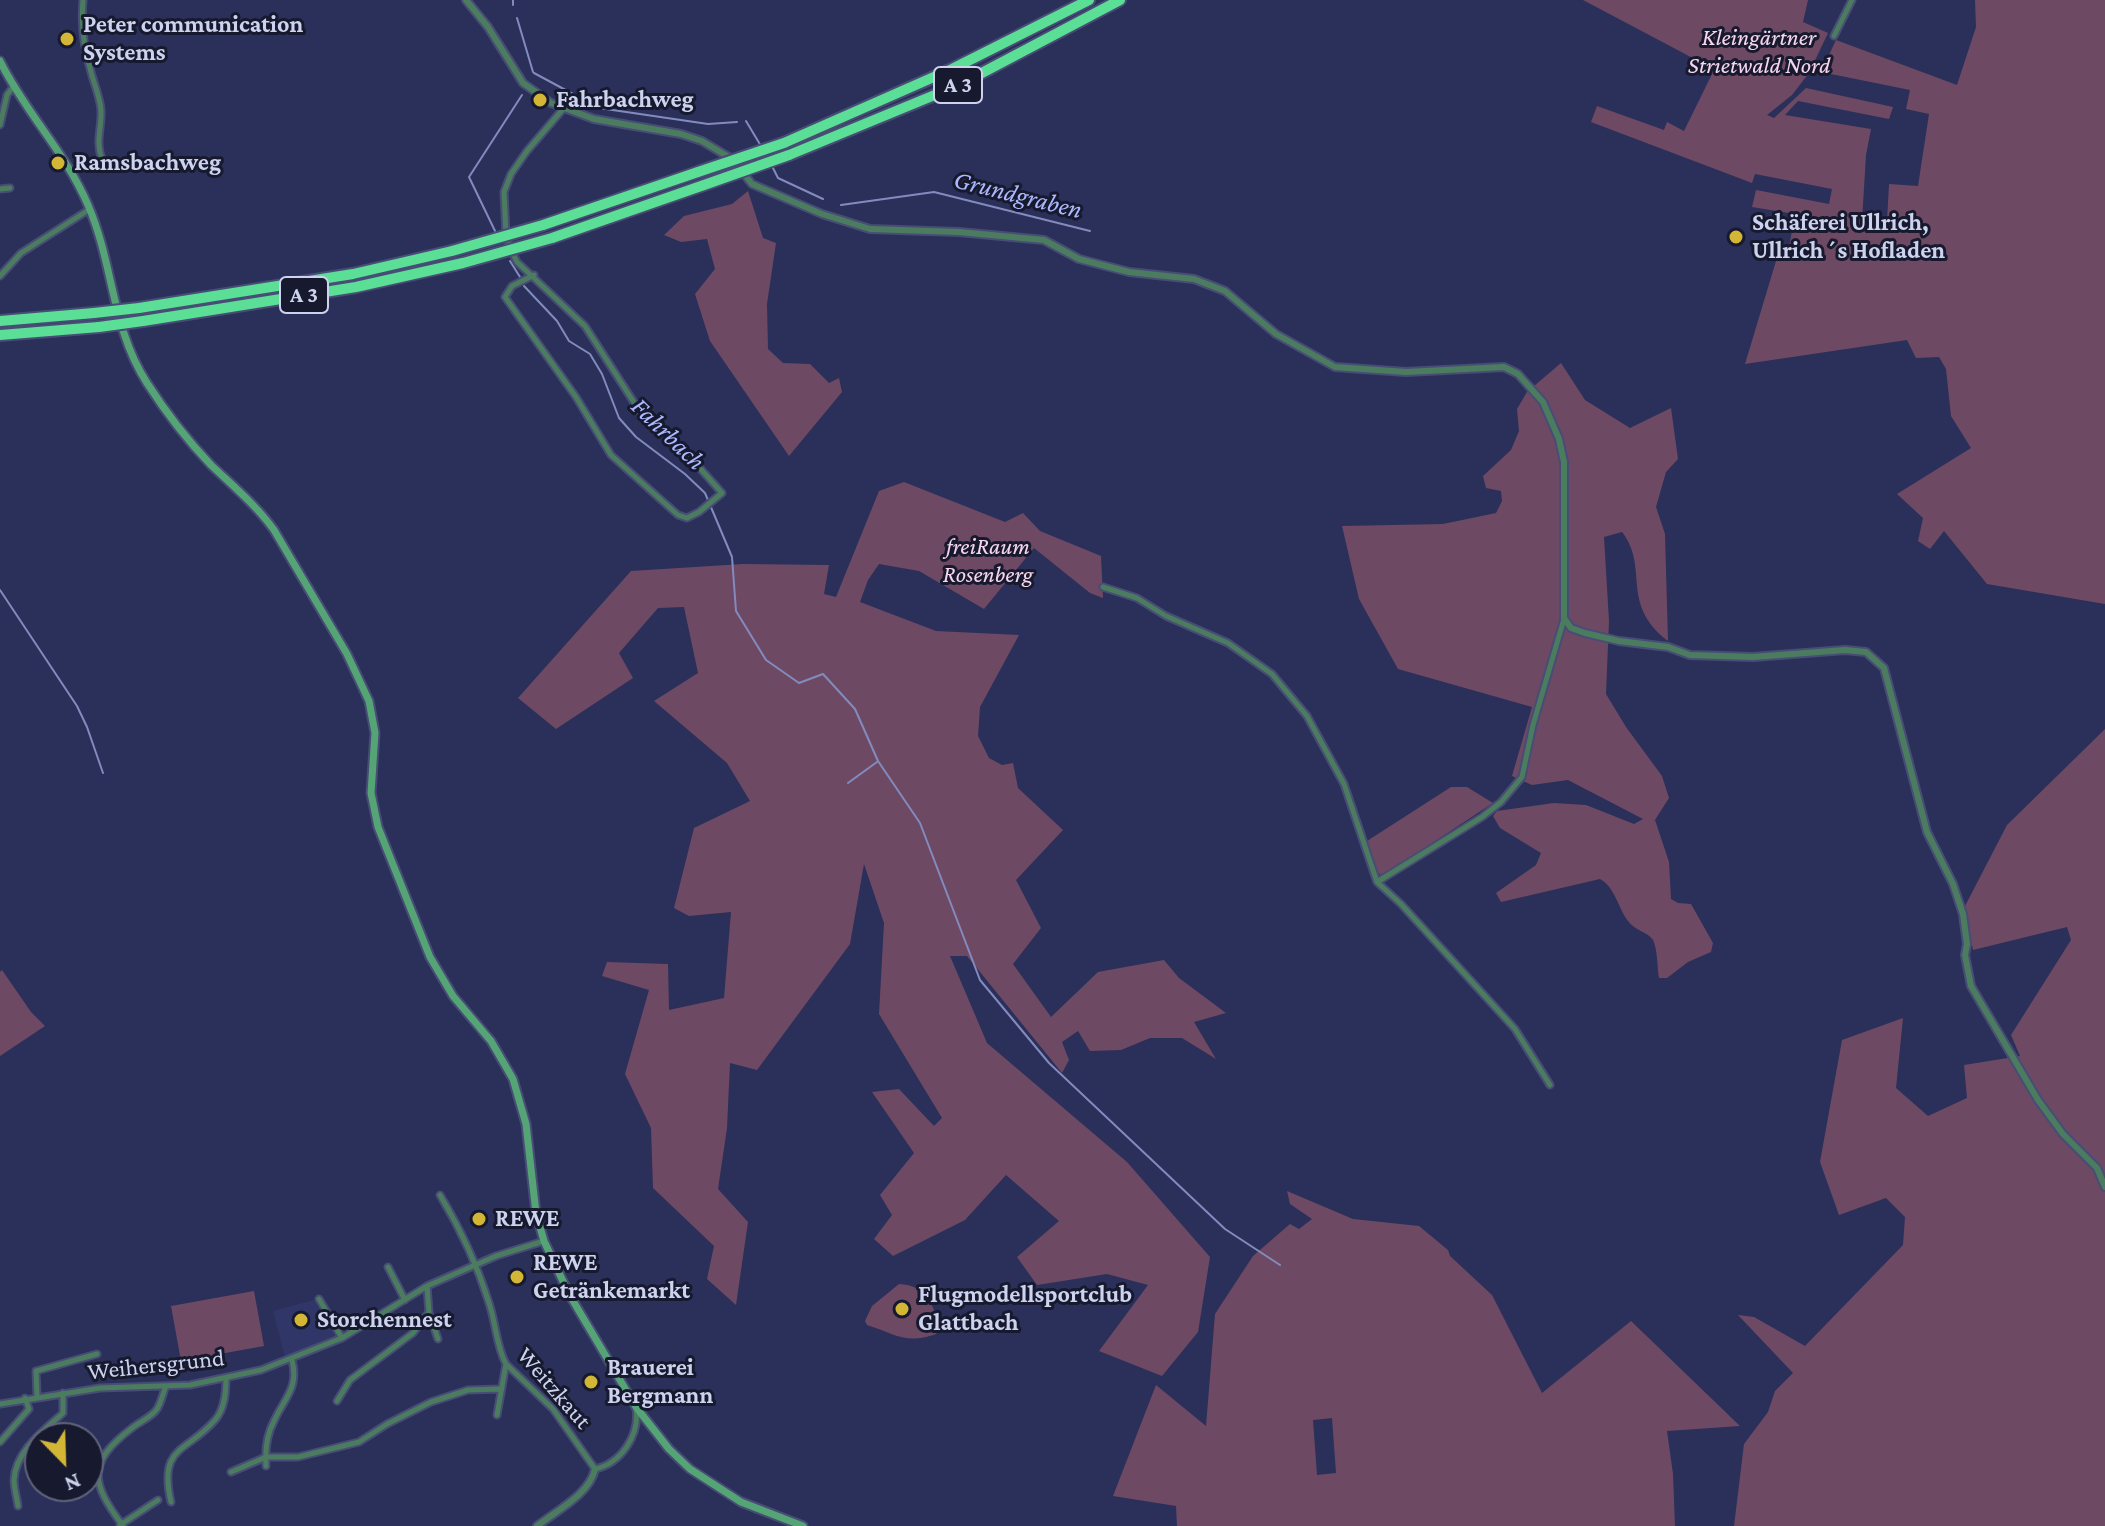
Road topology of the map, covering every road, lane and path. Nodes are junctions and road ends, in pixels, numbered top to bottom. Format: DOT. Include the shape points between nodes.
graph roads {
  1 [pos="83,0"];
  2 [pos="466,0"];
  3 [pos="1089,0"];
  4 [pos="1120,0"];
  5 [pos="1852,0"];
  6 [pos="1834,36"];
  7 [pos="0,61"];
  8 [pos="13,87"];
  9 [pos="563,109"];
  10 [pos="0,125"];
  11 [pos="102,159"];
  12 [pos="0,188"];
  13 [pos="10,188"];
  14 [pos="90,209"];
  15 [pos="534,275"];
  16 [pos="0,276"];
  17 [pos="0,321"];
  18 [pos="0,335"];
  19 [pos="1103,587"];
  20 [pos="1564,618"];
  21 [pos="1377,882"];
  22 [pos="1550,1085"];
  23 [pos="2105,1187"];
  24 [pos="440,1195"];
  25 [pos="544,1241"];
  26 [pos="477,1264"];
  27 [pos="388,1267"];
  28 [pos="427,1286"];
  29 [pos="319,1299"];
  30 [pos="405,1300"];
  31 [pos="429,1312"];
  32 [pos="342,1338"];
  33 [pos="438,1339"];
  34 [pos="97,1354"];
  35 [pos="292,1360"];
  36 [pos="506,1364"];
  37 [pos="226,1378"];
  38 [pos="166,1386"];
  39 [pos="499,1389"];
  40 [pos="63,1393"];
  41 [pos="37,1396"];
  42 [pos="25,1398"];
  43 [pos="337,1401"];
  44 [pos="0,1404"];
  45 [pos="636,1407"];
  46 [pos="497,1415"];
  47 [pos="0,1442"];
  48 [pos="266,1457"];
  49 [pos="266,1466"];
  50 [pos="595,1469"];
  51 [pos="231,1472"];
  52 [pos="158,1500"];
  53 [pos="171,1502"];
  54 [pos="18,1506"];
  55 [pos="121,1525"];
  56 [pos="537,1526"];
  57 [pos="803,1526"];
  1 -- 11 [label="street" via="84,45 101,107 97,147"];
  2 -- 9 [label="street" via="523,83"];
  3 -- 17 [label="highway, A 3, bridge" via="952,69 784,143 543,225 353,274 139,308"];
  4 -- 18 [label="highway, A 3, bridge" via="959,85 789,155 552,238 356,287 99,327"];
  5 -- 6 [label="street"];
  7 -- 8 [label="main road"];
  8 -- 10 [label="street"];
  8 -- 14 [label="main road" via="74,175"];
  9 -- 15 [label="street" via="511,174 504,192 511,250"];
  9 -- 20 [label="street" via="702,141 732,159 752,184 870,229 1044,240 1079,259 1129,272 1194,279 1225,291 1276,334 1335,367 1406,372 1504,367 1518,374 1543,402 1564,462"];
  12 -- 13 [label="street"];
  14 -- 16 [label="street" via="21,253"];
  14 -- 25 [label="main road" via="123,337 147,384 208,462 274,530 362,683 374,717 371,793 378,827 430,957 513,1079 526,1124"];
  15 -- 15 [label="street" via="585,326 642,415 722,493 692,517 684,519 611,455 505,297 512,286"];
  19 -- 21 [label="street" via="1228,643 1272,674 1307,716 1344,784"];
  20 -- 21 [label="street" via="1522,777 1482,817"];
  20 -- 23 [label="street" via="1571,628 1585,633 1690,655 1753,657 1845,650 1873,656 1884,668 1927,832 1963,914 1971,986 2038,1100 2097,1168"];
  21 -- 22 [label="street" via="1515,1029"];
  24 -- 26 [label="street, Weitzkaut"];
  25 -- 26 [label="street, Weihersgrund"];
  25 -- 45 [label="main road"];
  26 -- 28 [label="street, Weihersgrund"];
  26 -- 36 [label="street, Weitzkaut"];
  27 -- 30 [label="street"];
  28 -- 30 [label="street, Weihersgrund"];
  28 -- 31 [label="street"];
  29 -- 32 [label="street"];
  30 -- 32 [label="street, Weihersgrund"];
  31 -- 33 [label="street"];
  31 -- 43 [label="street" via="413,1333 350,1380"];
  32 -- 35 [label="street, Weihersgrund"];
  34 -- 41 [label="street, Weihersgrund" via="36,1371"];
  35 -- 37 [label="street, Weihersgrund"];
  35 -- 48 [label="street" via="293,1387 272,1423"];
  36 -- 39 [label="street"];
  36 -- 50 [label="street, Weitzkaut" via="553,1409"];
  37 -- 38 [label="street, Weihersgrund"];
  37 -- 53 [label="street" via="226,1396 216,1419 171,1460"];
  38 -- 40 [label="street, Weihersgrund"];
  38 -- 55 [label="street" via="157,1410 108,1451 97,1470 98,1488"];
  39 -- 46 [label="street"];
  39 -- 48 [label="street" via="468,1390 431,1402 359,1442 298,1457"];
  40 -- 41 [label="street, Weihersgrund"];
  40 -- 54 [label="street" via="63,1413 18,1462"];
  41 -- 42 [label="street, Weihersgrund"];
  42 -- 44 [label="street, Weihersgrund"];
  42 -- 47 [label="street" via="29,1409"];
  45 -- 50 [label="street" via="637,1424 629,1443 606,1467"];
  45 -- 57 [label="main road" via="690,1469 741,1502"];
  48 -- 49 [label="street"];
  48 -- 51 [label="street"];
  50 -- 56 [label="street" via="583,1489"];
  52 -- 55 [label="street"];
}
